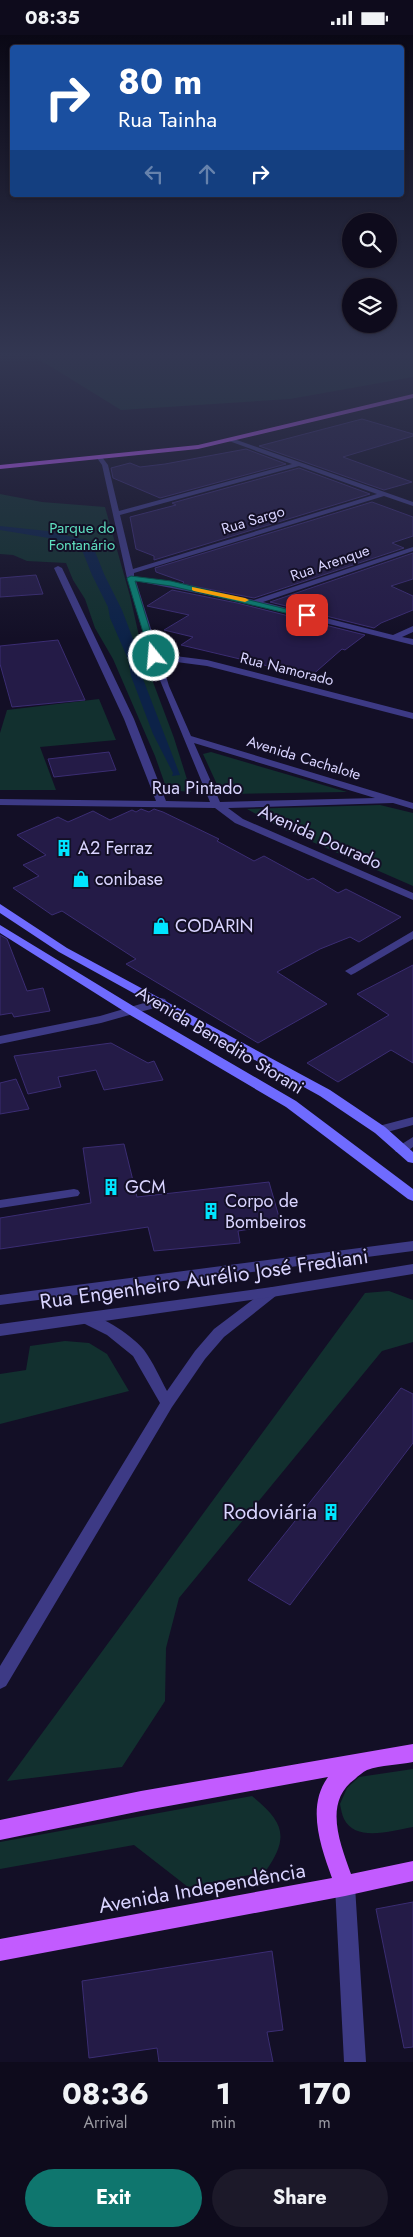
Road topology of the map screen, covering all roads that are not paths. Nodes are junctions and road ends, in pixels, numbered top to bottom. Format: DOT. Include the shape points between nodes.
graph roads {
  1 [pos="175,450"];
  2 [pos="214,450"];
  3 [pos="257,450"];
  4 [pos="102,460"];
  5 [pos="299,464"];
  6 [pos="0,467"];
  7 [pos="0,471"];
  8 [pos="384,493"];
  9 [pos="413,504"];
  10 [pos="116,513"];
  11 [pos="413,549"];
  12 [pos="58,568"];
  13 [pos="130,575"];
  14 [pos="255,602"];
  15 [pos="413,629"];
  16 [pos="394,637"];
  17 [pos="413,642"];
  18 [pos="154,656"];
  19 [pos="413,716"];
  20 [pos="186,738"];
  21 [pos="393,800"];
  22 [pos="0,802"];
  23 [pos="162,804"];
  24 [pos="216,804"];
  25 [pos="413,806"];
  26 [pos="413,897"];
  27 [pos="0,907"];
  28 [pos="0,928"];
  29 [pos="413,934"];
  30 [pos="351,971"];
  31 [pos="161,1002"];
  32 [pos="134,1012"];
  33 [pos="0,1040"];
  34 [pos="413,1121"];
  35 [pos="380,1130"];
  36 [pos="413,1141"];
  37 [pos="402,1149"];
  38 [pos="413,1159"];
  39 [pos="74,1193"];
  40 [pos="413,1196"];
  41 [pos="0,1204"];
  42 [pos="413,1246"];
  43 [pos="413,1269"];
  44 [pos="272,1292"];
  45 [pos="0,1300"];
  46 [pos="88,1319"];
  47 [pos="0,1330"];
  48 [pos="167,1403"];
  49 [pos="0,1681"];
  50 [pos="413,1753"];
  51 [pos="365,1760"];
  52 [pos="0,1830"];
  53 [pos="413,1871"];
  54 [pos="345,1886"];
  55 [pos="0,1950"];
  56 [pos="355,2062"];
  1 -- 4 [label="main road"];
  2 -- 4 [label="main road"];
  3 -- 5 [label="street"];
  4 -- 6 [label="main road"];
  4 -- 7 [label="main road"];
  4 -- 10 [label="street"];
  5 -- 8 [label="street"];
  5 -- 10 [label="street"];
  8 -- 9 [label="street"];
  8 -- 13 [label="street, Rua Sargo"];
  10 -- 13 [label="street"];
  11 -- 14 [label="street, Rua Arenque"];
  12 -- 23 [label="street" via="129,719"];
  13 -- 14 [label="street"];
  13 -- 18 [label="street"];
  14 -- 16 [label="street"];
  15 -- 16 [label="street"];
  16 -- 17 [label="street"];
  18 -- 19 [label="street, Rua Namorado" via="207,663"];
  18 -- 20 [label="street"];
  20 -- 21 [label="street, Avenida Cachalote"];
  20 -- 24 [label="street"];
  21 -- 24 [label="street, Rua Pintado"];
  21 -- 25 [label="street, Avenida Cachalote"];
  22 -- 23 [label="street, Rua Pintado"];
  23 -- 24 [label="street, Rua Pintado"];
  24 -- 26 [label="street, Avenida Dourado" via="239,821"];
  27 -- 31 [label="main road, Avenida Benedito Storani" via="63,950"];
  28 -- 32 [label="main road, Avenida Benedito Storani"];
  29 -- 30 [label="street"];
  31 -- 32 [label="street"];
  31 -- 35 [label="main road, Avenida Benedito Storani" via="325,1093"];
  32 -- 33 [label="street"];
  32 -- 40 [label="main road, Avenida Benedito Storani" via="291,1104"];
  34 -- 35 [label="street"];
  35 -- 37 [label="main road, Avenida Benedito Storani"];
  36 -- 37 [label="street"];
  37 -- 38 [label="main road, Avenida Benedito Storani"];
  39 -- 41 [label="lane"];
  42 -- 45 [label="street, Rua Engenheiro Aurélio José Frediani"];
  43 -- 44 [label="street, Rua Engenheiro Aurélio José Frediani"];
  44 -- 46 [label="street, Rua Engenheiro Aurélio José Frediani"];
  44 -- 48 [label="lane" via="219,1333"];
  46 -- 47 [label="street, Rua Engenheiro Aurélio José Frediani"];
  46 -- 48 [label="lane" via="112,1331 138,1352"];
  48 -- 49 [label="lane"];
  50 -- 51 [label="main road"];
  51 -- 52 [label="main road"];
  51 -- 54 [label="main road" via="342,1777 330,1791 327,1815 331,1847"];
  53 -- 54 [label="main road, Avenida Independência"];
  54 -- 55 [label="main road, Avenida Independência"];
  54 -- 56 [label="street"];
}
